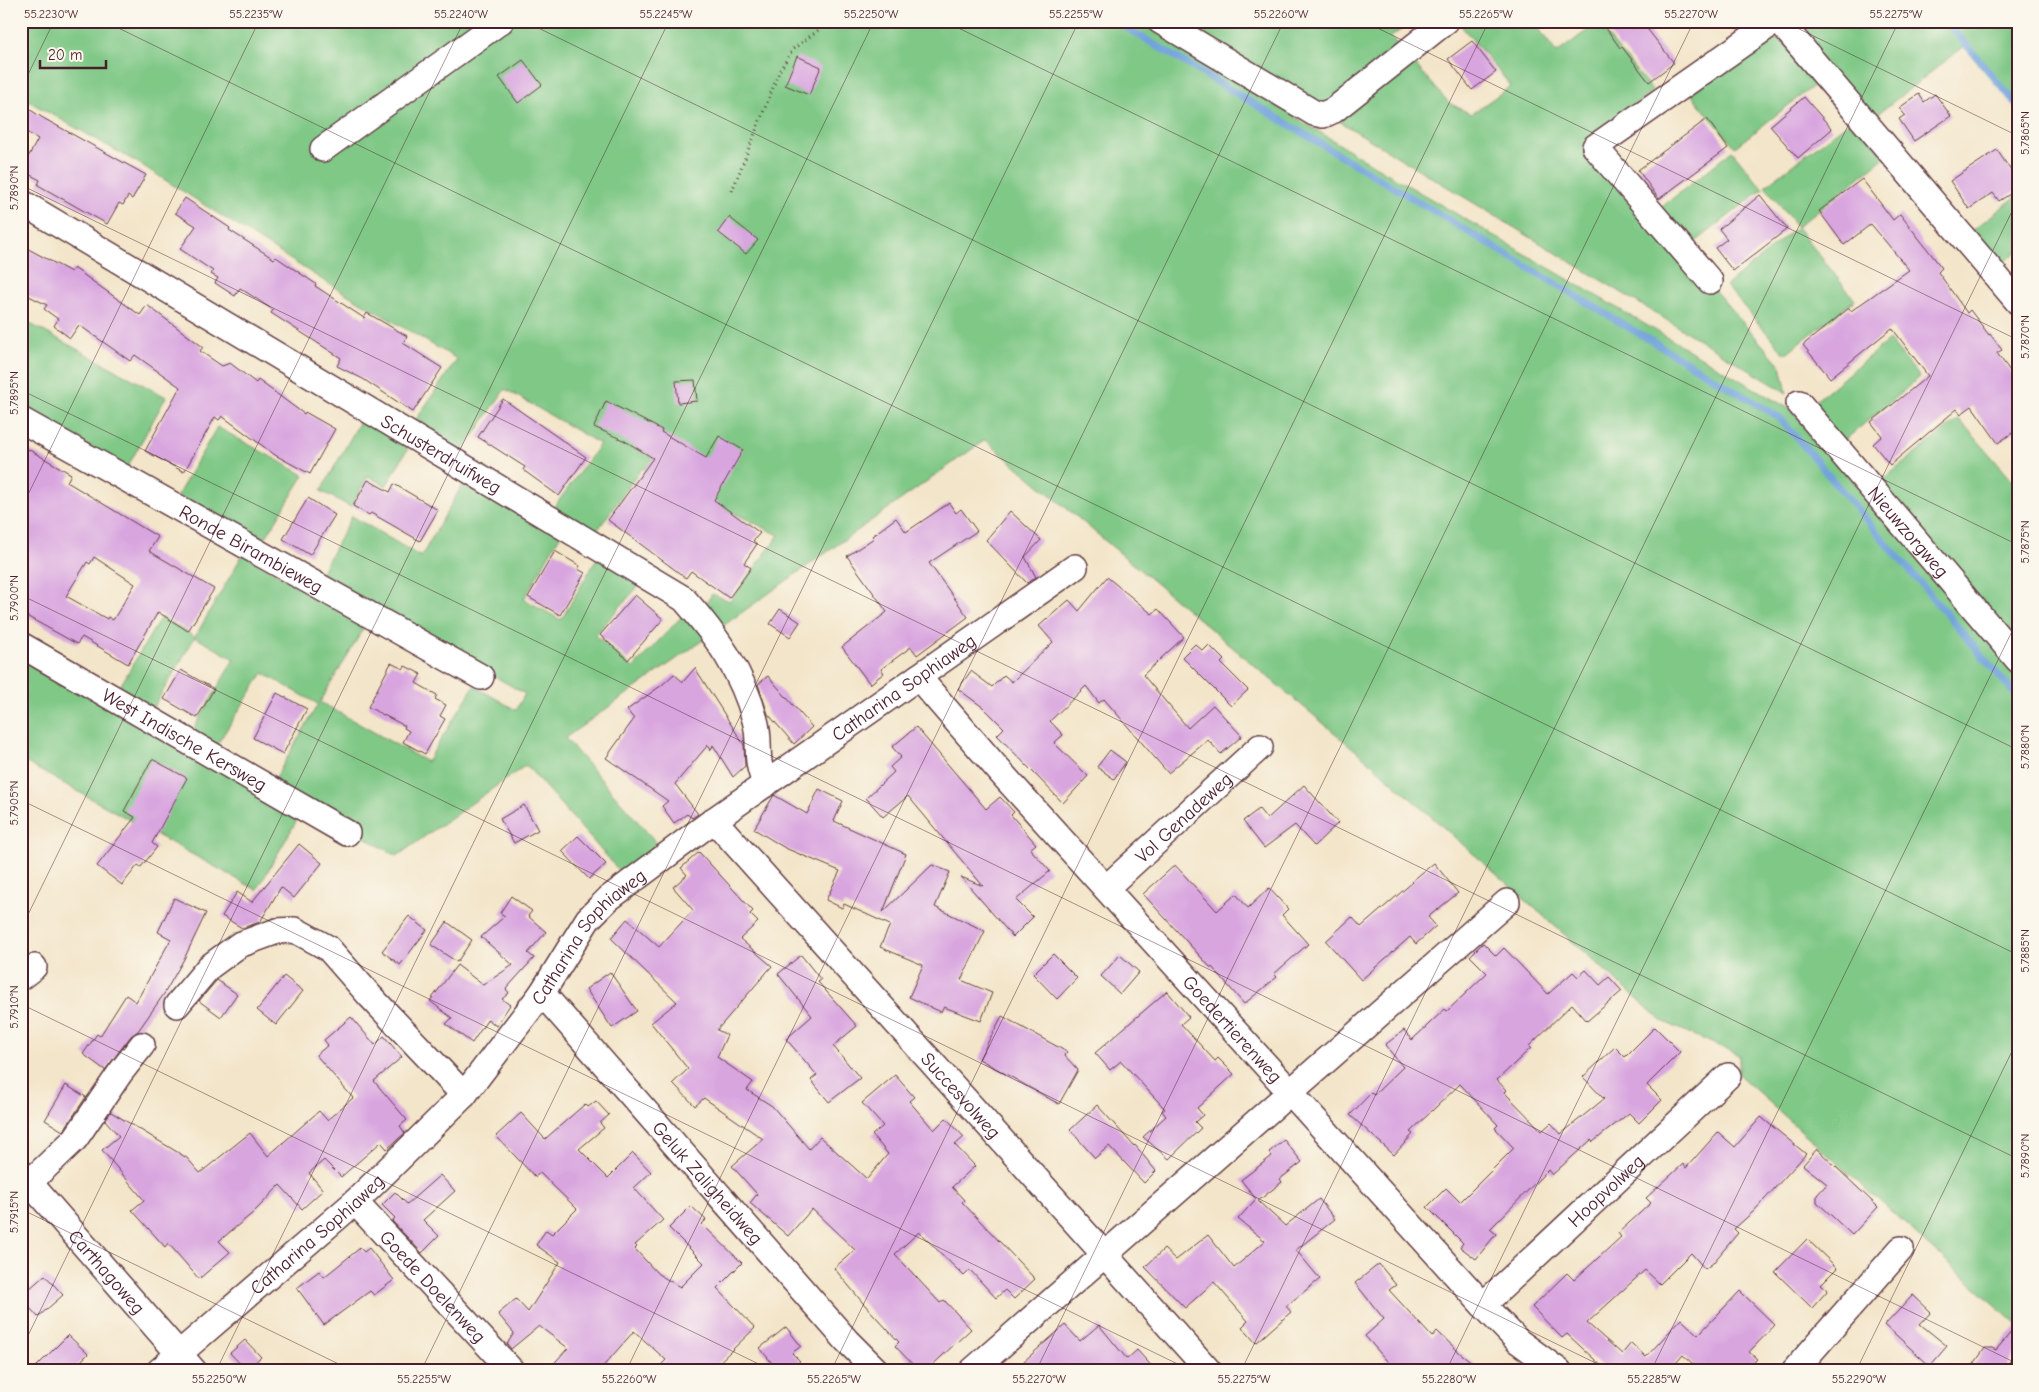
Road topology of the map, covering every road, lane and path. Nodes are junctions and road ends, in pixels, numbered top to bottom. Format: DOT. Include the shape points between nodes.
graph roads {
  1 [pos="501,21"];
  2 [pos="831,21"];
  3 [pos="1160,21"];
  4 [pos="1446,21"];
  5 [pos="1777,21"];
  6 [pos="323,149"];
  7 [pos="732,191"];
  8 [pos="21,202"];
  9 [pos="1710,281"];
  10 [pos="2018,302"];
  11 [pos="1799,403"];
  12 [pos="21,420"];
  13 [pos="1075,568"];
  14 [pos="21,645"];
  15 [pos="2018,660"];
  16 [pos="481,677"];
  17 [pos="918,677"];
  18 [pos="1260,747"];
  19 [pos="766,784"];
  20 [pos="714,820"];
  21 [pos="347,833"];
  22 [pos="1106,888"];
  23 [pos="1507,902"];
  24 [pos="542,993"];
  25 [pos="177,1005"];
  26 [pos="142,1045"];
  27 [pos="1728,1076"];
  28 [pos="1290,1093"];
  29 [pos="464,1095"];
  30 [pos="26,1178"];
  31 [pos="355,1202"];
  32 [pos="1900,1249"];
  33 [pos="1105,1254"];
  34 [pos="1483,1306"];
  35 [pos="187,1362"];
  36 [pos="159,1371"];
  37 [pos="512,1371"];
  38 [pos="877,1371"];
  39 [pos="972,1371"];
  40 [pos="1209,1371"];
  41 [pos="1559,1371"];
  42 [pos="1794,1371"];
  1 -- 6 [label="street"];
  2 -- 7 [label="path" via="793,49 780,70"];
  3 -- 4 [label="street" via="1323,116"];
  5 -- 9 [label="street" via="1595,147"];
  5 -- 10 [label="street"];
  8 -- 19 [label="street, Schusterdruifweg" via="684,599 711,630 739,674 756,722 758,765"];
  11 -- 15 [label="street, Nieuwzorgweg"];
  12 -- 16 [label="street, Ronde Birambieweg"];
  13 -- 17 [label="street, Catharina Sophiaweg"];
  14 -- 21 [label="street, West Indische Kersweg"];
  17 -- 19 [label="street, Catharina Sophiaweg"];
  17 -- 22 [label="street, Goedertierenweg"];
  18 -- 22 [label="street, Vol Genadeweg"];
  19 -- 20 [label="street, Catharina Sophiaweg"];
  20 -- 24 [label="street, Catharina Sophiaweg" via="608,899 588,919"];
  20 -- 33 [label="street, Succesvolweg"];
  22 -- 28 [label="street, Goedertierenweg"];
  23 -- 28 [label="street"];
  24 -- 29 [label="street, Catharina Sophiaweg"];
  24 -- 38 [label="street, Geluk Zaligheidweg" via="847,1341"];
  25 -- 29 [label="street" via="209,967 239,945 277,931 295,930 328,948"];
  26 -- 30 [label="street" via="75,1138"];
  27 -- 34 [label="street, Hoopvolweg"];
  28 -- 33 [label="street"];
  28 -- 34 [label="street, Goedertierenweg"];
  29 -- 31 [label="street, Catharina Sophiaweg"];
  30 -- 35 [label="street, Carthagoweg"];
  31 -- 35 [label="street, Catharina Sophiaweg"];
  31 -- 37 [label="street, Goede Doelenweg"];
  32 -- 42 [label="street"];
  33 -- 39 [label="street"];
  33 -- 40 [label="street, Succesvolweg"];
  34 -- 41 [label="street, Goedertierenweg" via="1518,1340"];
  35 -- 36 [label="street, Catharina Sophiaweg"];
}
